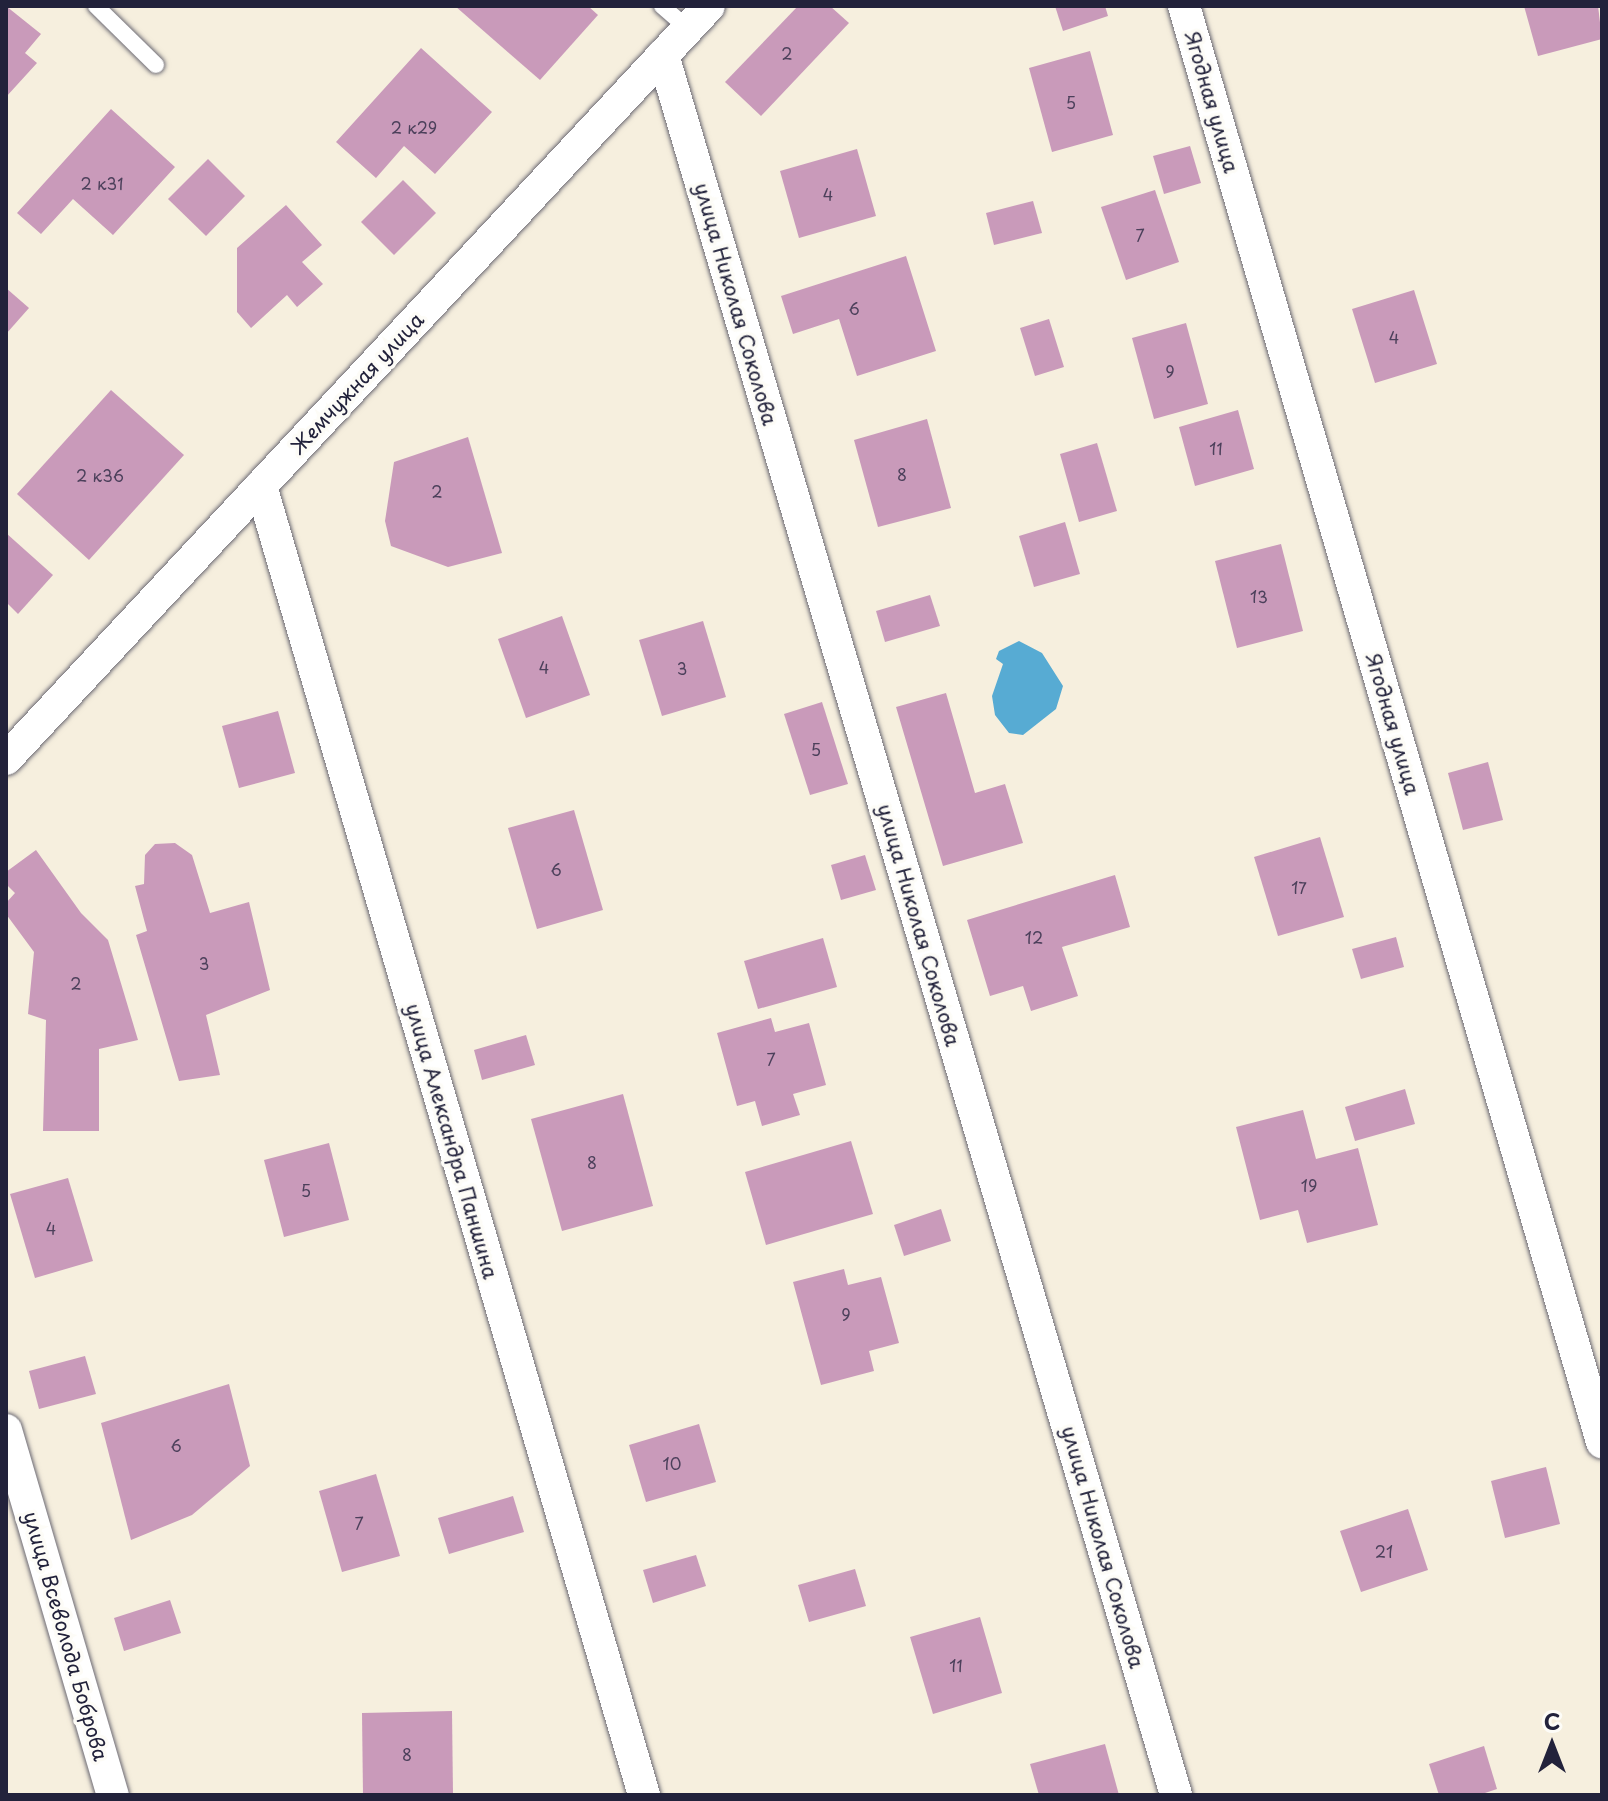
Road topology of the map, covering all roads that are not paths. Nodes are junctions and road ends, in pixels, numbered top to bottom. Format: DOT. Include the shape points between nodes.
graph roads {
  1 [pos="96,6"];
  2 [pos="662,6"];
  3 [pos="1184,6"];
  4 [pos="698,18"];
  5 [pos="663,55"];
  6 [pos="156,65"];
  7 [pos="261,486"];
  8 [pos="6,759"];
  9 [pos="6,1430"];
  10 [pos="1602,1442"];
  11 [pos="113,1795"];
  12 [pos="644,1795"];
  13 [pos="1176,1795"];
  1 -- 6 [label="lane"];
  2 -- 4 [label="lane"];
  3 -- 10 [label="street, Ягодная улица"];
  4 -- 5 [label="street, Жемчужная улица"];
  5 -- 7 [label="street, Жемчужная улица"];
  5 -- 13 [label="street, улица Николая Соколова"];
  7 -- 8 [label="street, Жемчужная улица"];
  7 -- 12 [label="street, улица Александра Паншина"];
  9 -- 11 [label="street, улица Всеволода Боброва"];
}
